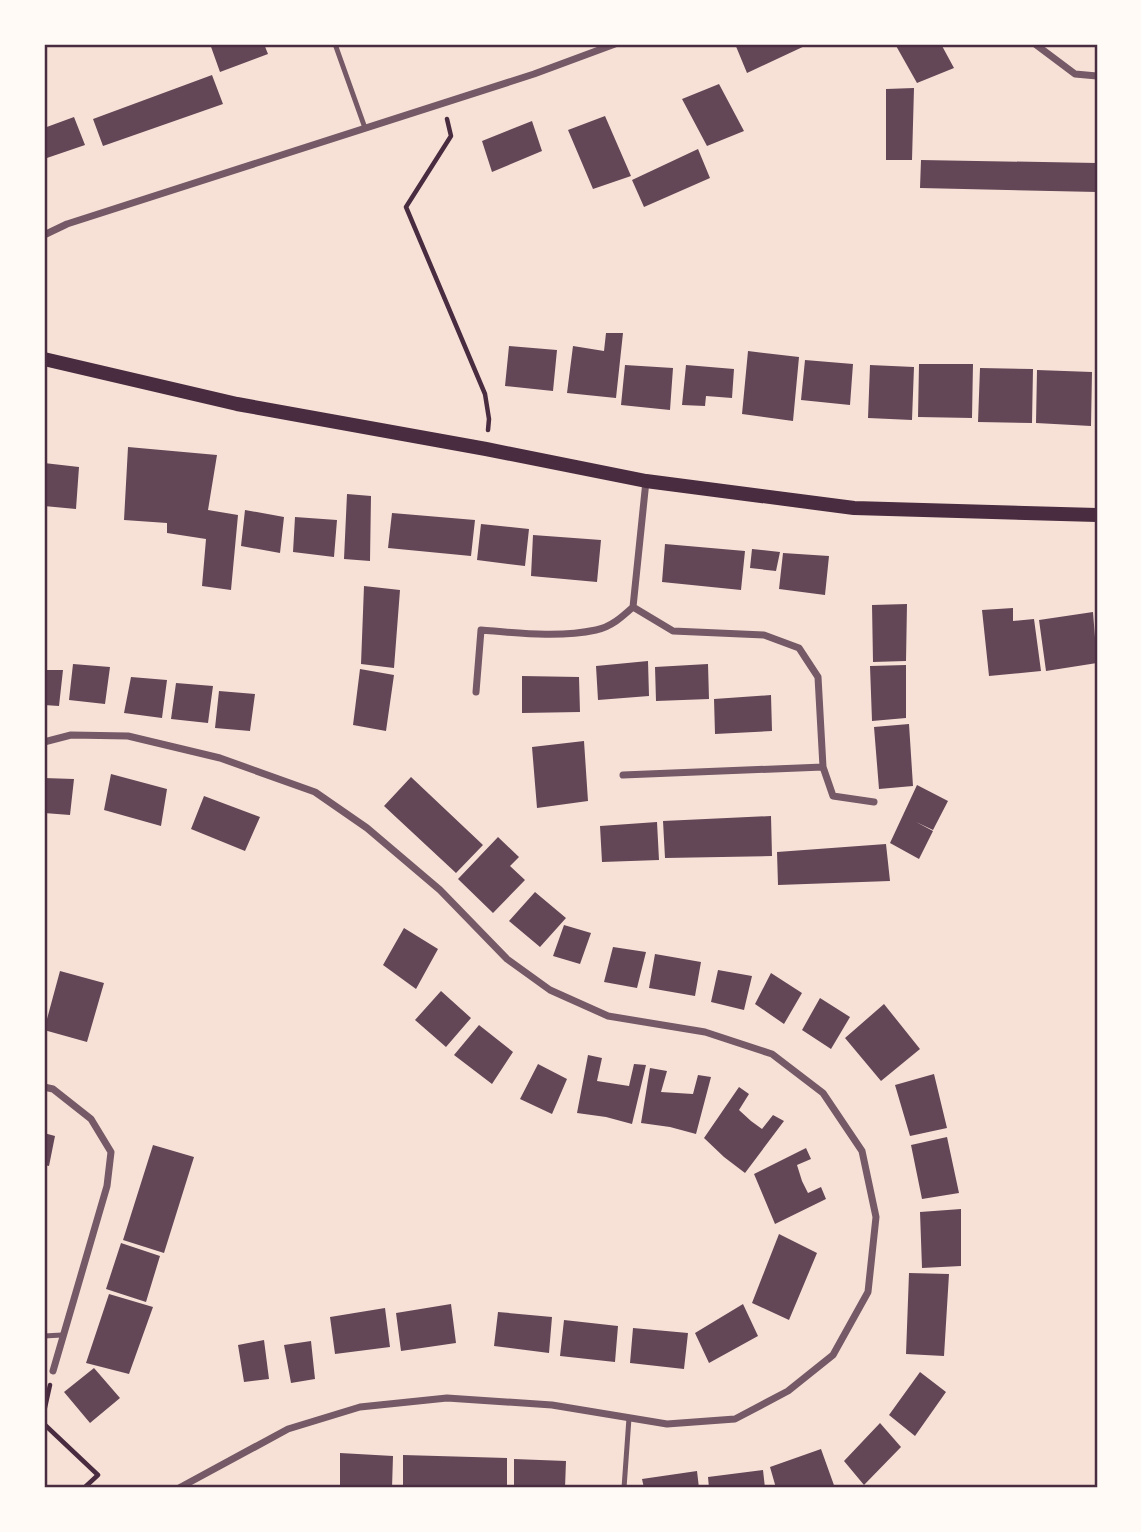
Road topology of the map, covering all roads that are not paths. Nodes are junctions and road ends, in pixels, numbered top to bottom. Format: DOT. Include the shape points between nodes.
graph roads {
  1 [pos="335,44"];
  2 [pos="615,44"];
  3 [pos="1035,44"];
  4 [pos="1097,76"];
  5 [pos="365,128"];
  6 [pos="44,235"];
  7 [pos="44,359"];
  8 [pos="646,481"];
  9 [pos="1097,515"];
  10 [pos="633,607"];
  11 [pos="476,692"];
  12 [pos="44,742"];
  13 [pos="823,767"];
  14 [pos="623,775"];
  15 [pos="874,802"];
  16 [pos="44,1087"];
  17 [pos="62,1335"];
  18 [pos="44,1336"];
  19 [pos="53,1371"];
  20 [pos="629,1418"];
  21 [pos="179,1488"];
  22 [pos="624,1488"];
  1 -- 5 [label="lane"];
  2 -- 5 [label="street"];
  3 -- 4 [label="street" via="1075,74"];
  5 -- 6 [label="street"];
  7 -- 8 [label="main road" via="237,404"];
  8 -- 9 [label="main road" via="854,508"];
  8 -- 10 [label="street"];
  10 -- 11 [label="street" via="597,630 540,635 481,630"];
  10 -- 13 [label="street" via="673,632 764,635 799,648 818,677"];
  12 -- 20 [label="street" via="71,735 128,736 220,758 316,792 440,890 506,960 550,990 608,1016 705,1032 772,1054 823,1093 862,1151 876,1217 868,1292 833,1355 788,1391 735,1419 667,1424"];
  13 -- 14 [label="street"];
  13 -- 15 [label="street" via="832,796"];
  16 -- 17 [label="street" via="90,1119 111,1152 107,1186"];
  17 -- 18 [label="lane"];
  17 -- 19 [label="street"];
  20 -- 21 [label="street" via="552,1405 447,1398 360,1407 288,1429"];
  20 -- 22 [label="lane"];
}
